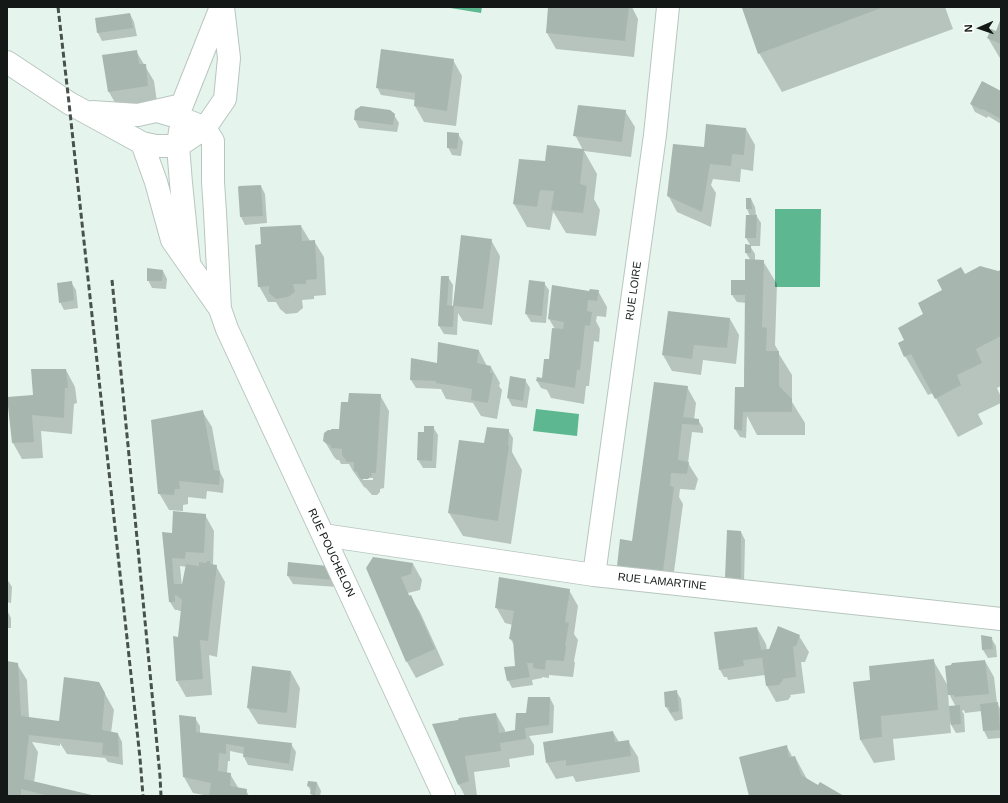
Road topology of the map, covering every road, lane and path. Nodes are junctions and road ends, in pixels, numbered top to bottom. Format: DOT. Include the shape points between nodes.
graph roads {
  1 [pos="222,7"];
  2 [pos="668,7"];
  3 [pos="7,62"];
  4 [pos="85,112"];
  5 [pos="182,112"];
  6 [pos="205,128"];
  7 [pos="142,143"];
  8 [pos="178,146"];
  9 [pos="190,265"];
  10 [pos="220,309"];
  11 [pos="323,535"];
  12 [pos="594,575"];
  13 [pos="1001,619"];
  14 [pos="444,796"];
  1 -- 5 [label="street"];
  1 -- 6 [label="street" via="229,58 225,99"];
  2 -- 12 [label="street, RUE LOIRE" via="655,135"];
  3 -- 4 [label="street"];
  4 -- 5 [label="street" via="138,115 157,111"];
  4 -- 7 [label="street"];
  5 -- 6 [label="street"];
  5 -- 8 [label="street"];
  6 -- 8 [label="street"];
  6 -- 10 [label="street" via="213,141"];
  7 -- 8 [label="street"];
  7 -- 9 [label="street" via="172,240"];
  8 -- 9 [label="street"];
  9 -- 10 [label="street"];
  10 -- 11 [label="street, RUE POUCHELON"];
  11 -- 12 [label="street, RUE LAMARTINE"];
  11 -- 14 [label="street, RUE POUCHELON"];
  12 -- 13 [label="street, RUE LAMARTINE"];
}
